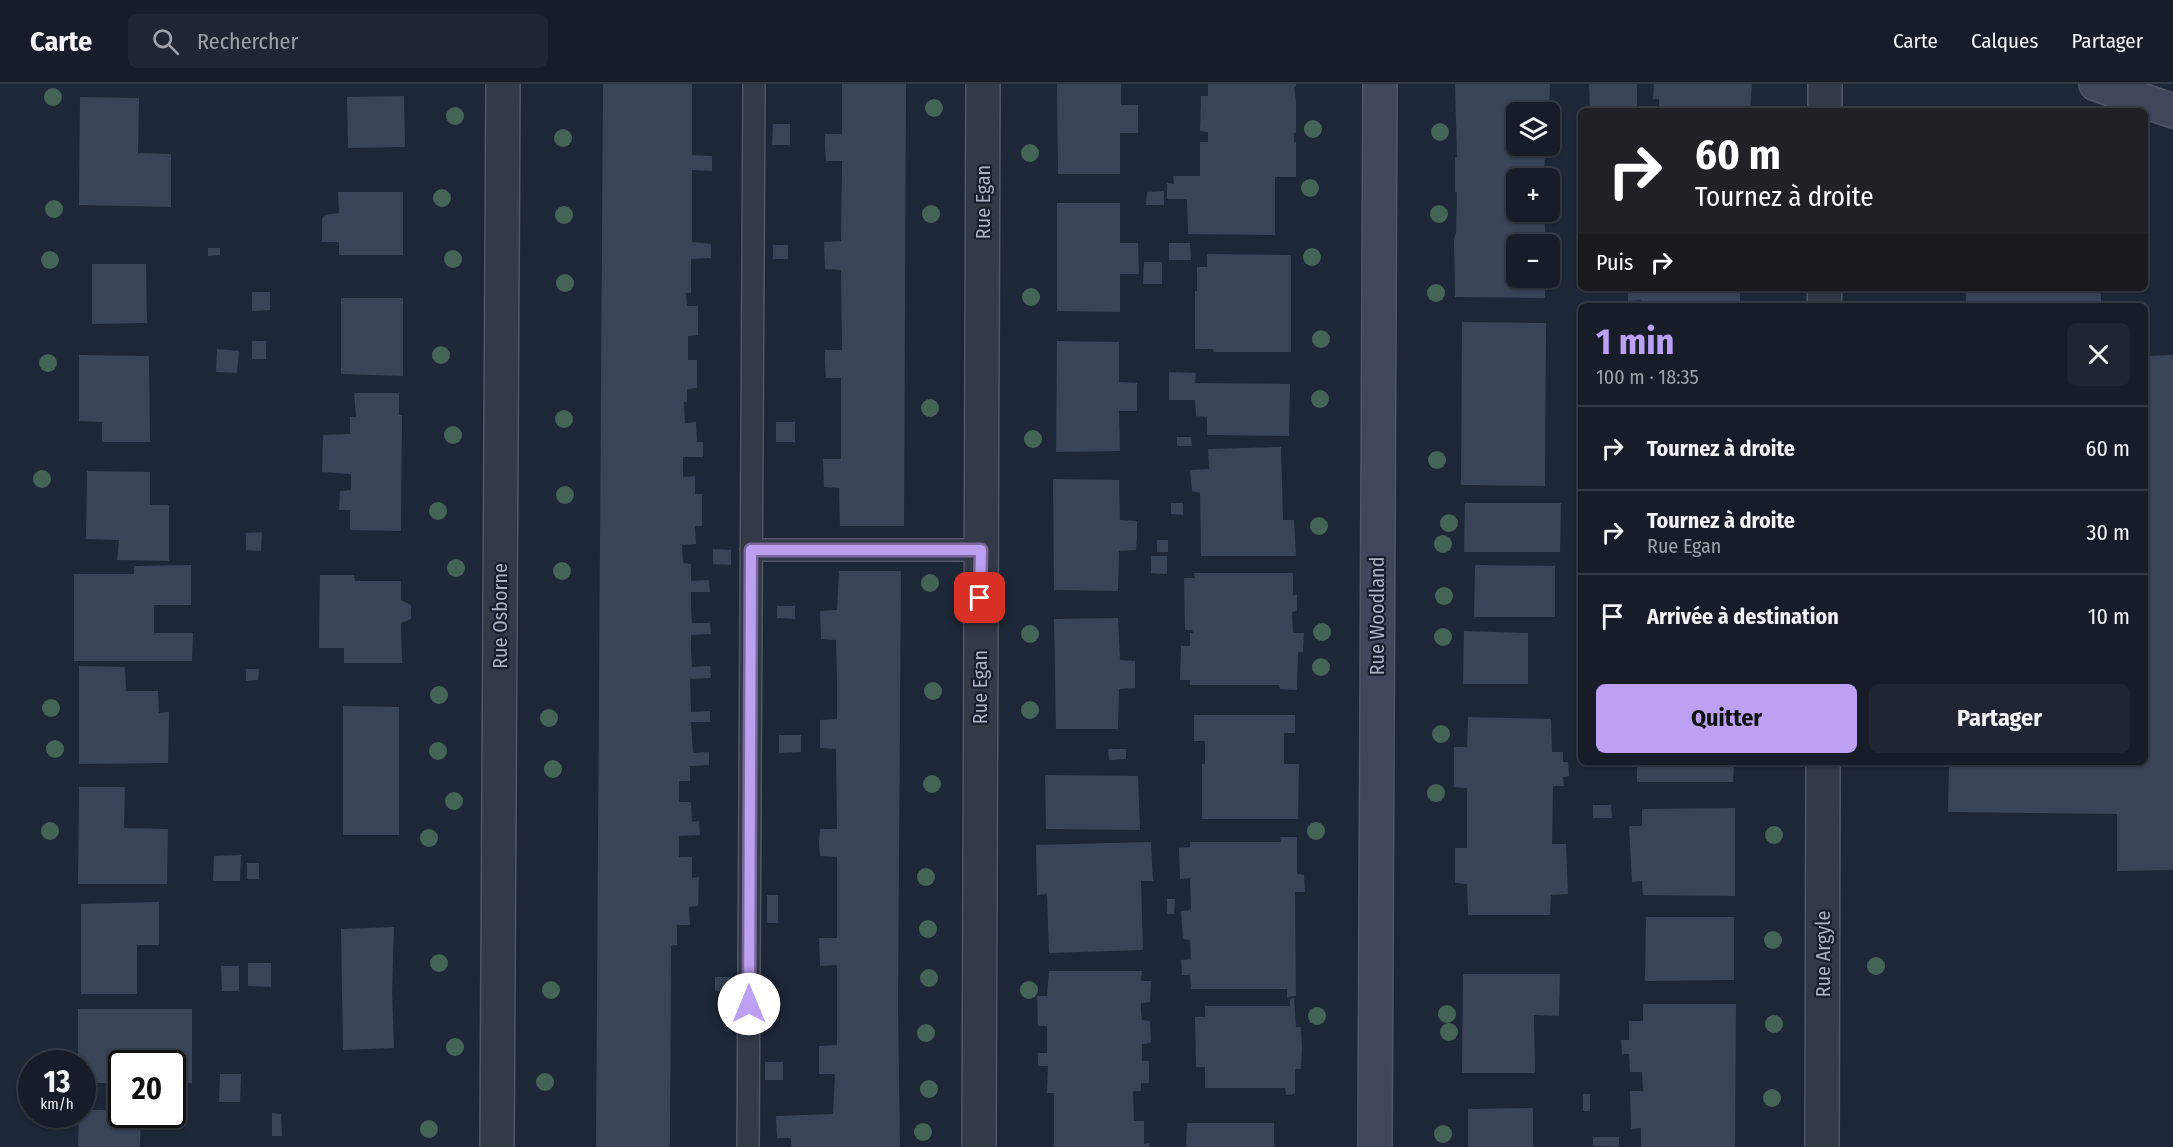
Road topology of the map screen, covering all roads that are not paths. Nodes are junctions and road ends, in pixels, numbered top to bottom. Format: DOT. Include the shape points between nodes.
graph roads {
  1 [pos="503,84"];
  2 [pos="754,84"];
  3 [pos="983,84"];
  4 [pos="1380,84"];
  5 [pos="1825,84"];
  6 [pos="2096,84"];
  7 [pos="1825,108"];
  8 [pos="2173,111"];
  9 [pos="751,550"];
  10 [pos="981,550"];
  11 [pos="1823,765"];
  12 [pos="496,1147"];
  13 [pos="748,1147"];
  14 [pos="979,1147"];
  15 [pos="1375,1147"];
  16 [pos="1822,1147"];
  1 -- 12 [label="street, Rue Osborne"];
  2 -- 9 [label="lane"];
  3 -- 10 [label="street, Rue Egan"];
  4 -- 15 [label="street, Rue Woodland"];
  5 -- 7 [label="street"];
  6 -- 8 [label="street"];
  9 -- 10 [label="lane"];
  9 -- 13 [label="lane"];
  10 -- 14 [label="street, Rue Egan"];
  11 -- 16 [label="street, Rue Argyle"];
}
